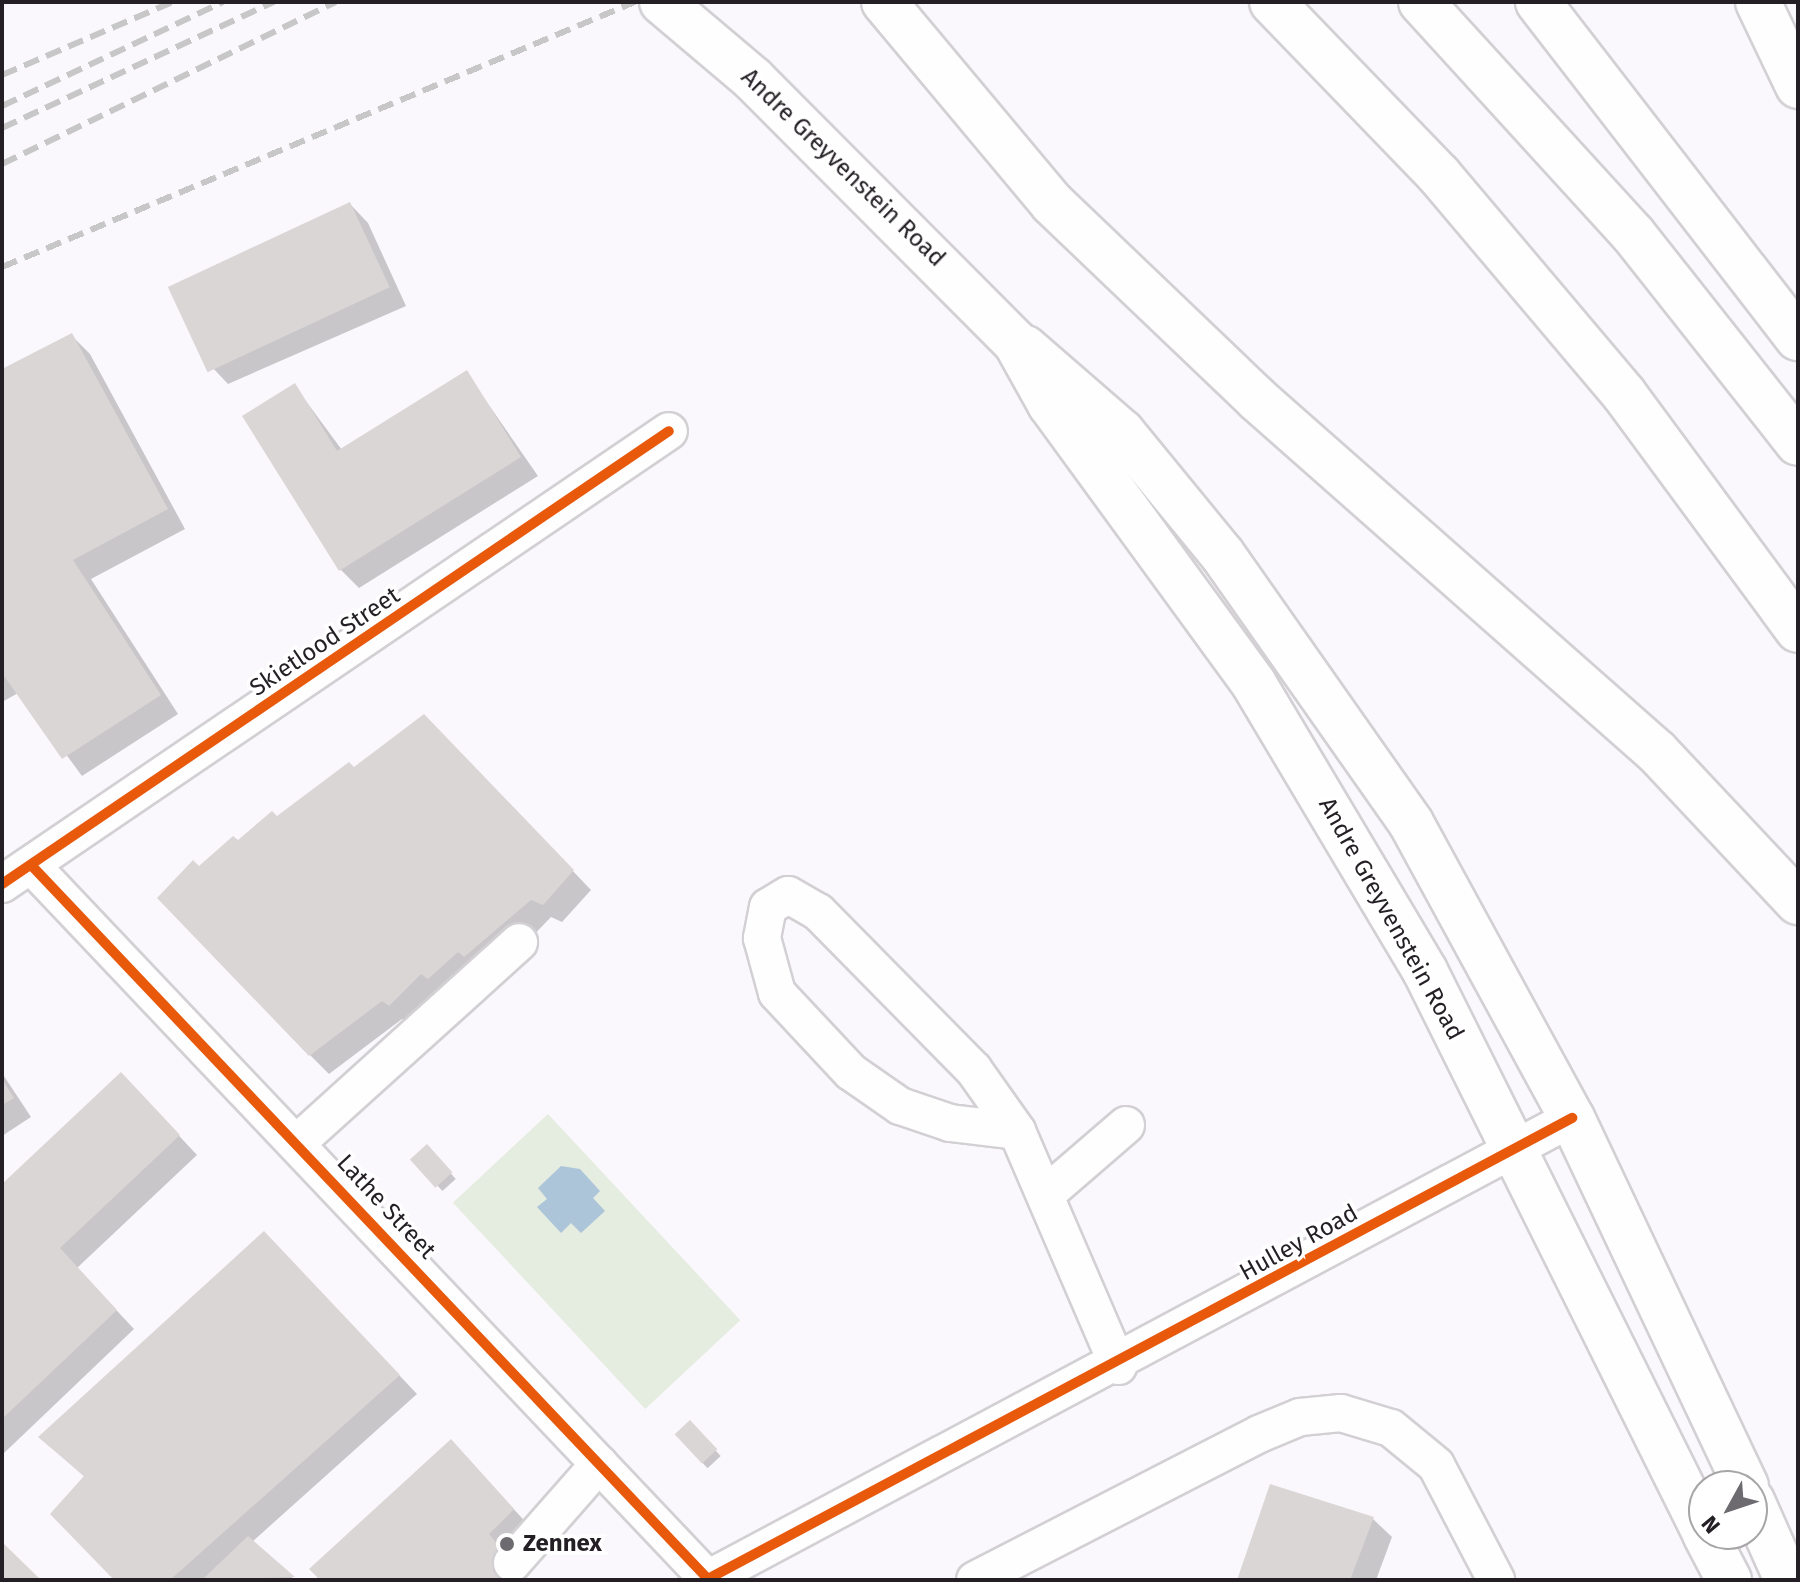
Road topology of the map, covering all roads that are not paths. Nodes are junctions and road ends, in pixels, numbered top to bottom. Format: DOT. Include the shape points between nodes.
graph roads {
  1 [pos="662,2"];
  2 [pos="884,2"];
  3 [pos="1272,2"];
  4 [pos="1421,2"];
  5 [pos="1538,2"];
  6 [pos="1545,2"];
  7 [pos="1758,2"];
  8 [pos="1575,43"];
  9 [pos="1798,86"];
  10 [pos="1798,338"];
  11 [pos="1016,343"];
  12 [pos="669,431"];
  13 [pos="1798,443"];
  14 [pos="1798,630"];
  15 [pos="17,875"];
  16 [pos="1798,902"];
  17 [pos="519,942"];
  18 [pos="1572,1118"];
  19 [pos="1126,1125"];
  20 [pos="1017,1131"];
  21 [pos="298,1142"];
  22 [pos="1513,1148"];
  23 [pos="1045,1195"];
  24 [pos="1118,1366"];
  25 [pos="599,1464"];
  26 [pos="1738,1470"];
  27 [pos="1688,1499"];
  28 [pos="1768,1537"];
  29 [pos="1714,1550"];
  30 [pos="512,1563"];
  31 [pos="707,1580"];
  32 [pos="975,1580"];
  33 [pos="1496,1580"];
  34 [pos="1729,1580"];
  35 [pos="1787,1580"];
  1 -- 11 [label="main road, Andre Greyvenstein Road" via="753,79"];
  2 -- 16 [label="main road" via="1052,203 1140,290 1657,752"];
  3 -- 14 [label="main road" via="1439,175 1614,382"];
  4 -- 13 [label="main road" via="1633,234"];
  5 -- 8 [label="main road"];
  6 -- 8 [label="main road"];
  7 -- 9 [label="main road"];
  8 -- 10 [label="main road"];
  11 -- 18 [label="main road, Andre Greyvenstein Road" via="1047,361 1122,432 1342,715 1477,935"];
  11 -- 22 [label="main road, Andre Greyvenstein Road" via="1050,404 1254,684 1348,833"];
  12 -- 15 [label="street, Skietlood Street"];
  15 -- 21 [label="street, Lathe Street"];
  17 -- 21 [label="street"];
  18 -- 22 [label="street, Hulley Road"];
  18 -- 26 [label="main road, Andre Greyvenstein Road"];
  19 -- 23 [label="street"];
  20 -- 20 [label="street" via="950,1123 900,1106 851,1072 777,993 762,938 768,907 788,895 818,912 974,1070"];
  20 -- 23 [label="street"];
  21 -- 25 [label="street, Lathe Street"];
  22 -- 24 [label="street, Hulley Road"];
  22 -- 27 [label="main road, Andre Greyvenstein Road"];
  23 -- 24 [label="street"];
  24 -- 31 [label="street, Hulley Road"];
  25 -- 30 [label="street"];
  25 -- 31 [label="street, Lathe Street"];
  28 -- 35 [label="main road"];
  29 -- 34 [label="main road, Andre Greyvenstein Road"];
  32 -- 33 [label="street" via="1259,1434 1330,1413 1391,1428 1436,1465"];
}
